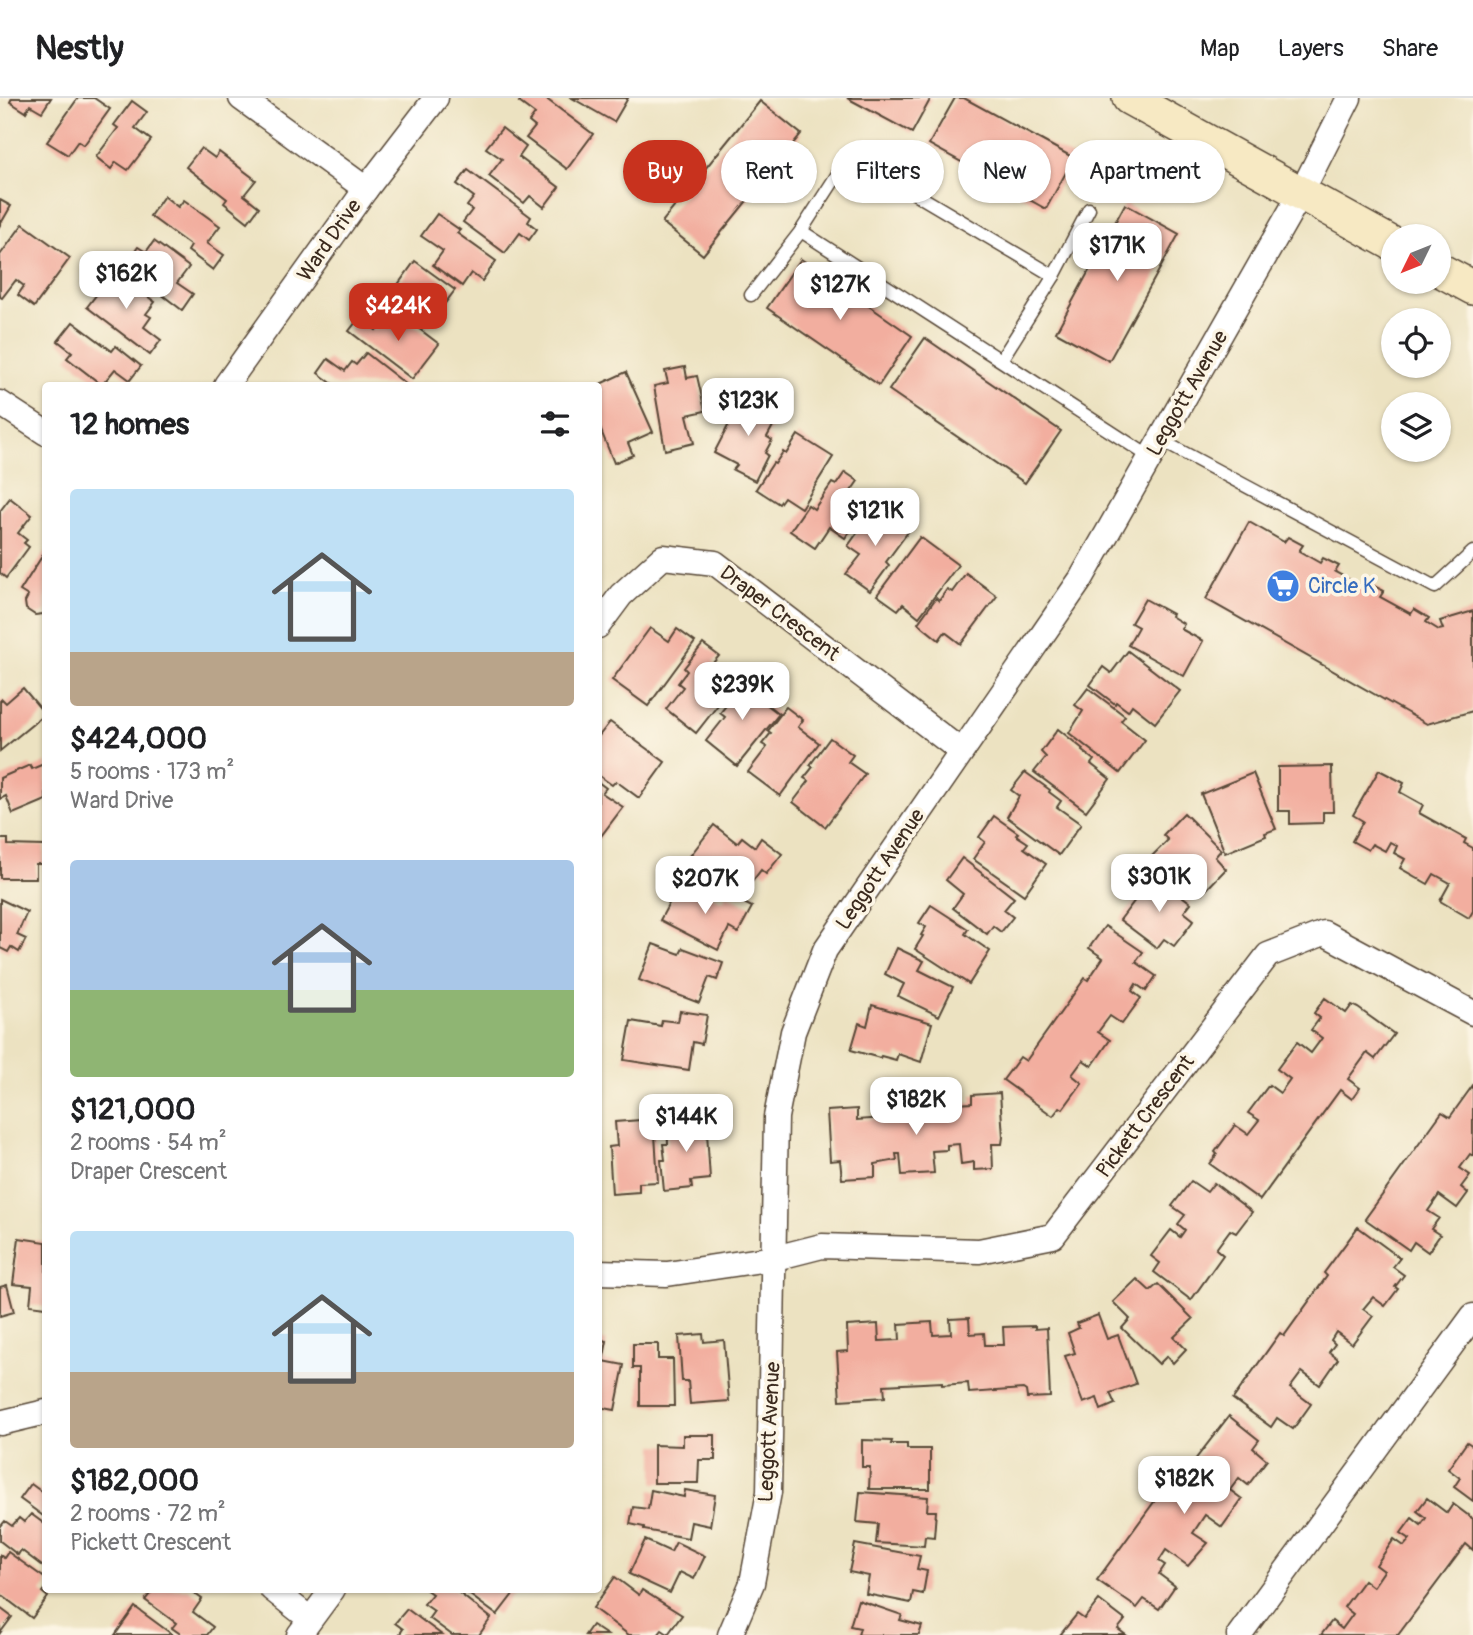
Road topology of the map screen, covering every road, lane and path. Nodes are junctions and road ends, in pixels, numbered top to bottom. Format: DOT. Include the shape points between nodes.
graph roads {
  1 [pos="241,98"];
  2 [pos="436,98"];
  3 [pos="1129,98"];
  4 [pos="1349,98"];
  5 [pos="366,188"];
  6 [pos="1301,193"];
  7 [pos="1090,209"];
  8 [pos="801,231"];
  9 [pos="1381,237"];
  10 [pos="1054,275"];
  11 [pos="1451,276"];
  12 [pos="1473,288"];
  13 [pos="751,295"];
  14 [pos="1001,360"];
  15 [pos="228,382"];
  16 [pos="0,403"];
  17 [pos="42,430"];
  18 [pos="1155,448"];
  19 [pos="1473,552"];
  20 [pos="602,621"];
  21 [pos="961,751"];
  22 [pos="1473,1013"];
  23 [pos="775,1258"];
  24 [pos="602,1272"];
  25 [pos="1473,1316"];
  26 [pos="42,1413"];
  27 [pos="0,1423"];
  28 [pos="275,1593"];
  29 [pos="329,1593"];
  30 [pos="304,1627"];
  31 [pos="730,1635"];
  32 [pos="1239,1635"];
  1 -- 5 [label="street"];
  2 -- 5 [label="street, Ward Drive"];
  3 -- 6 [label="street"];
  4 -- 6 [label="street, Leggott Avenue"];
  5 -- 15 [label="street, Ward Drive"];
  6 -- 9 [label="street"];
  6 -- 18 [label="street, Leggott Avenue"];
  7 -- 10 [label="lane"];
  8 -- 10 [label="lane" via="850,155"];
  8 -- 13 [label="lane"];
  8 -- 14 [label="lane"];
  10 -- 14 [label="lane"];
  11 -- 12 [label="street"];
  14 -- 18 [label="lane"];
  16 -- 17 [label="street"];
  18 -- 19 [label="lane" via="1436,587"];
  18 -- 21 [label="street, Leggott Avenue" via="1081,579"];
  20 -- 21 [label="street, Draper Crescent" via="621,595 663,557 715,563"];
  21 -- 23 [label="street, Leggott Avenue" via="825,950 793,1032 776,1117"];
  22 -- 23 [label="street, Pickett Crescent" via="1324,933 1268,955 1053,1236 979,1251 822,1245"];
  23 -- 24 [label="street" via="667,1274"];
  23 -- 31 [label="street, Leggott Avenue" via="769,1492 752,1583"];
  25 -- 32 [label="street"];
  26 -- 27 [label="street"];
  28 -- 30 [label="street"];
  29 -- 30 [label="street"];
}
